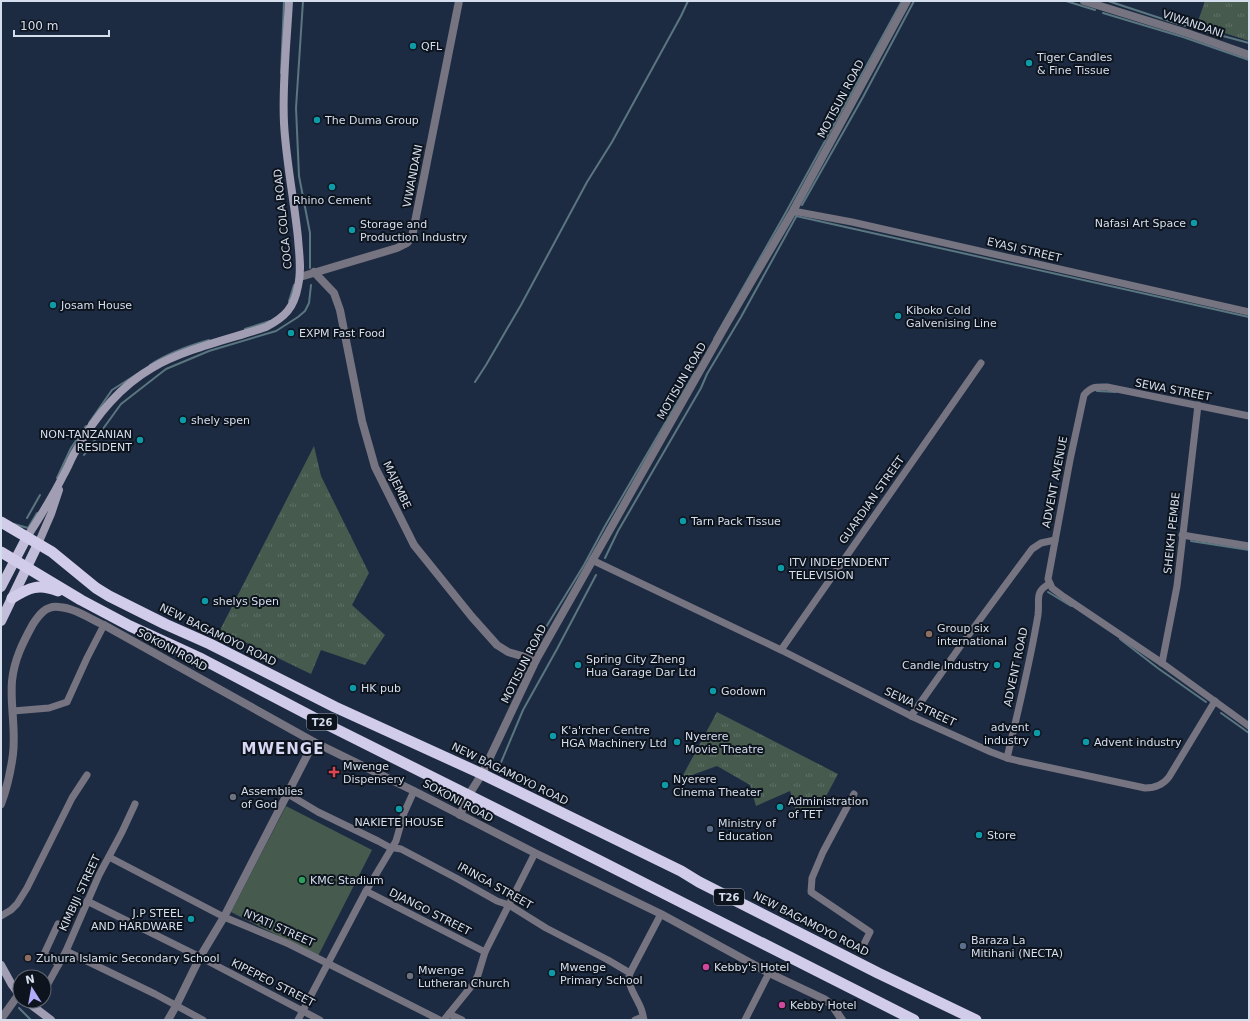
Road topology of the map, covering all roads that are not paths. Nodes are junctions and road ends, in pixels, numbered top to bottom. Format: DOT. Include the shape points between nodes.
graph roads {
  1 [pos="289,1"];
  2 [pos="459,1"];
  3 [pos="907,1"];
  4 [pos="1084,1"];
  5 [pos="1249,55"];
  6 [pos="793,211"];
  7 [pos="314,272"];
  8 [pos="300,277"];
  9 [pos="1249,312"];
  10 [pos="981,363"];
  11 [pos="1093,388"];
  12 [pos="1198,405"];
  13 [pos="1249,416"];
  14 [pos="64,474"];
  15 [pos="1,522"];
  16 [pos="1182,535"];
  17 [pos="27,537"];
  18 [pos="1055,540"];
  19 [pos="38,544"];
  20 [pos="1249,546"];
  21 [pos="1,552"];
  22 [pos="592,560"];
  23 [pos="15,561"];
  24 [pos="26,567"];
  25 [pos="1049,584"];
  26 [pos="1,587"];
  27 [pos="12,598"];
  28 [pos="81,600"];
  29 [pos="1,621"];
  30 [pos="104,625"];
  31 [pos="781,650"];
  32 [pos="536,660"];
  33 [pos="1162,662"];
  34 [pos="1215,701"];
  35 [pos="13,711"];
  36 [pos="911,716"];
  37 [pos="1249,726"];
  38 [pos="314,742"];
  39 [pos="1007,758"];
  40 [pos="482,774"];
  41 [pos="87,775"];
  42 [pos="414,790"];
  43 [pos="288,794"];
  44 [pos="854,794"];
  45 [pos="468,796"];
  46 [pos="1,804"];
  47 [pos="135,804"];
  48 [pos="460,815"];
  49 [pos="391,849"];
  50 [pos="535,853"];
  51 [pos="109,857"];
  52 [pos="366,891"];
  53 [pos="87,901"];
  54 [pos="509,905"];
  55 [pos="661,914"];
  56 [pos="1,916"];
  57 [pos="224,917"];
  58 [pos="58,924"];
  59 [pos="862,948"];
  60 [pos="66,951"];
  61 [pos="485,952"];
  62 [pos="200,957"];
  63 [pos="328,962"];
  64 [pos="59,964"];
  65 [pos="1,966"];
  66 [pos="630,973"];
  67 [pos="769,973"];
  68 [pos="52,977"];
  69 [pos="12,983"];
  70 [pos="12,1005"];
  71 [pos="176,1006"];
  72 [pos="40,1009"];
  73 [pos="303,1011"];
  74 [pos="449,1014"];
  75 [pos="1,1019"];
  76 [pos="47,1019"];
  77 [pos="841,1019"];
  78 [pos="168,1020"];
  79 [pos="203,1020"];
  80 [pos="298,1020"];
  81 [pos="320,1020"];
  82 [pos="440,1020"];
  83 [pos="444,1020"];
  84 [pos="462,1020"];
  85 [pos="635,1020"];
  86 [pos="644,1020"];
  87 [pos="745,1020"];
  88 [pos="914,1020"];
  89 [pos="976,1020"];
  1 -- 8 [label="main road, COCA COLA ROAD" via="284,122 297,227"];
  2 -- 7 [label="street, VIWANDANI" via="412,237 397,248"];
  3 -- 6 [label="street, MOTISUN ROAD"];
  4 -- 5 [label="street, VIWANDANI"];
  6 -- 9 [label="street, EYASI STREET" via="852,222"];
  6 -- 22 [label="street, MOTISUN ROAD"];
  7 -- 8 [label="street, VIWANDANI"];
  7 -- 32 [label="street, MAJEMBE" via="334,293 337,301 364,428 375,467 414,545 497,646"];
  8 -- 14 [label="main road, COCA COLA ROAD" via="294,303 277,321 161,363 128,386 105,409 84,436"];
  10 -- 31 [label="street, GUARDIAN STREET"];
  11 -- 12 [label="street, SEWA STREET" via="1107,388"];
  11 -- 18 [label="street, ADVENT AVENUE" via="1084,395"];
  12 -- 13 [label="street, SEWA STREET"];
  12 -- 16 [label="street, SHEIKH PEMBE"];
  14 -- 17 [label="main road, COCA COLA ROAD"];
  14 -- 19 [label="main road, COCA COLA ROAD"];
  15 -- 17 [label="highway, T26"];
  16 -- 20 [label="street"];
  16 -- 33 [label="street, SHEIKH PEMBE" via="1177,586"];
  17 -- 19 [label="highway, T26"];
  17 -- 23 [label="main road"];
  18 -- 25 [label="street, ADVENT AVENUE" via="1048,574"];
  18 -- 36 [label="street" via="1041,543 1032,549"];
  19 -- 24 [label="main road"];
  19 -- 40 [label="highway, NEW BAGAMOYO ROAD / T26" via="109,596 335,707"];
  21 -- 23 [label="highway, T26"];
  22 -- 31 [label="street, SEWA STREET"];
  22 -- 32 [label="street, MOTISUN ROAD"];
  23 -- 24 [label="highway, T26"];
  23 -- 26 [label="main road"];
  24 -- 27 [label="main road"];
  24 -- 28 [label="highway, T26"];
  25 -- 33 [label="street" via="1064,597"];
  25 -- 39 [label="street, ADVENT ROAD" via="1042,587 1039,592 1032,654"];
  27 -- 28 [label="highway" via="27,589 45,587"];
  27 -- 29 [label="main road"];
  28 -- 45 [label="highway, T26"];
  30 -- 35 [label="street" via="68,702 49,708"];
  30 -- 35 [label="street, SOKONI ROAD" via="59,607 41,613 19,652 12,680"];
  30 -- 38 [label="street, SOKONI ROAD"];
  31 -- 36 [label="street, SEWA STREET"];
  32 -- 40 [label="street, MOTISUN ROAD"];
  33 -- 34 [label="street"];
  34 -- 37 [label="street"];
  34 -- 39 [label="street, SEWA STREET" via="1169,777 1156,787 1145,788"];
  35 -- 46 [label="street" via="13,754"];
  36 -- 39 [label="street, SEWA STREET"];
  38 -- 42 [label="street, SOKONI ROAD"];
  38 -- 43 [label="street"];
  40 -- 45 [label="street, MOTISUN ROAD"];
  40 -- 89 [label="highway, NEW BAGAMOYO ROAD / T26"];
  41 -- 56 [label="street" via="72,798 17,904"];
  42 -- 48 [label="street, SOKONI ROAD"];
  42 -- 49 [label="street" via="404,813 398,838"];
  43 -- 49 [label="street, IRINGA STREET"];
  43 -- 57 [label="street"];
  44 -- 59 [label="street" via="823,852 812,878 811,892 870,932"];
  45 -- 48 [label="street, MOTISUN ROAD"];
  45 -- 88 [label="highway, T26"];
  47 -- 51 [label="street, KIMBIJI STREET"];
  48 -- 50 [label="street, SOKONI ROAD"];
  49 -- 52 [label="street"];
  49 -- 54 [label="street, IRINGA STREET" via="401,849"];
  50 -- 54 [label="street"];
  50 -- 55 [label="street, SOKONI ROAD"];
  51 -- 53 [label="street, KIMBIJI STREET"];
  51 -- 57 [label="street, NYATI STREET"];
  52 -- 61 [label="street, DJANGO STREET"];
  52 -- 63 [label="street"];
  53 -- 60 [label="street, KIMBIJI STREET"];
  53 -- 62 [label="street, KIPEPEO STREET"];
  54 -- 61 [label="street"];
  54 -- 66 [label="street, IRINGA STREET"];
  55 -- 66 [label="street"];
  55 -- 67 [label="street, SOKONI ROAD"];
  57 -- 62 [label="street"];
  57 -- 63 [label="street, NYATI STREET"];
  58 -- 64 [label="street" via="45,955"];
  60 -- 64 [label="street, KIMBIJI STREET"];
  60 -- 71 [label="street"];
  61 -- 74 [label="street" via="474,983"];
  62 -- 71 [label="street"];
  62 -- 73 [label="street, KIPEPEO STREET"];
  63 -- 73 [label="street"];
  63 -- 82 [label="street, NYATI STREET"];
  64 -- 68 [label="street, KIMBIJI STREET"];
  65 -- 69 [label="main road"];
  66 -- 86 [label="street" via="628,977"];
  67 -- 77 [label="street, SOKONI ROAD" via="824,998"];
  67 -- 87 [label="street"];
  70 -- 75 [label="street"];
  71 -- 78 [label="street"];
  71 -- 79 [label="street"];
  72 -- 76 [label="main road"];
  73 -- 80 [label="street"];
  73 -- 81 [label="street, KIPEPEO STREET"];
  74 -- 83 [label="street"];
  74 -- 84 [label="street"];
  85 -- 86 [label="street"];
}
